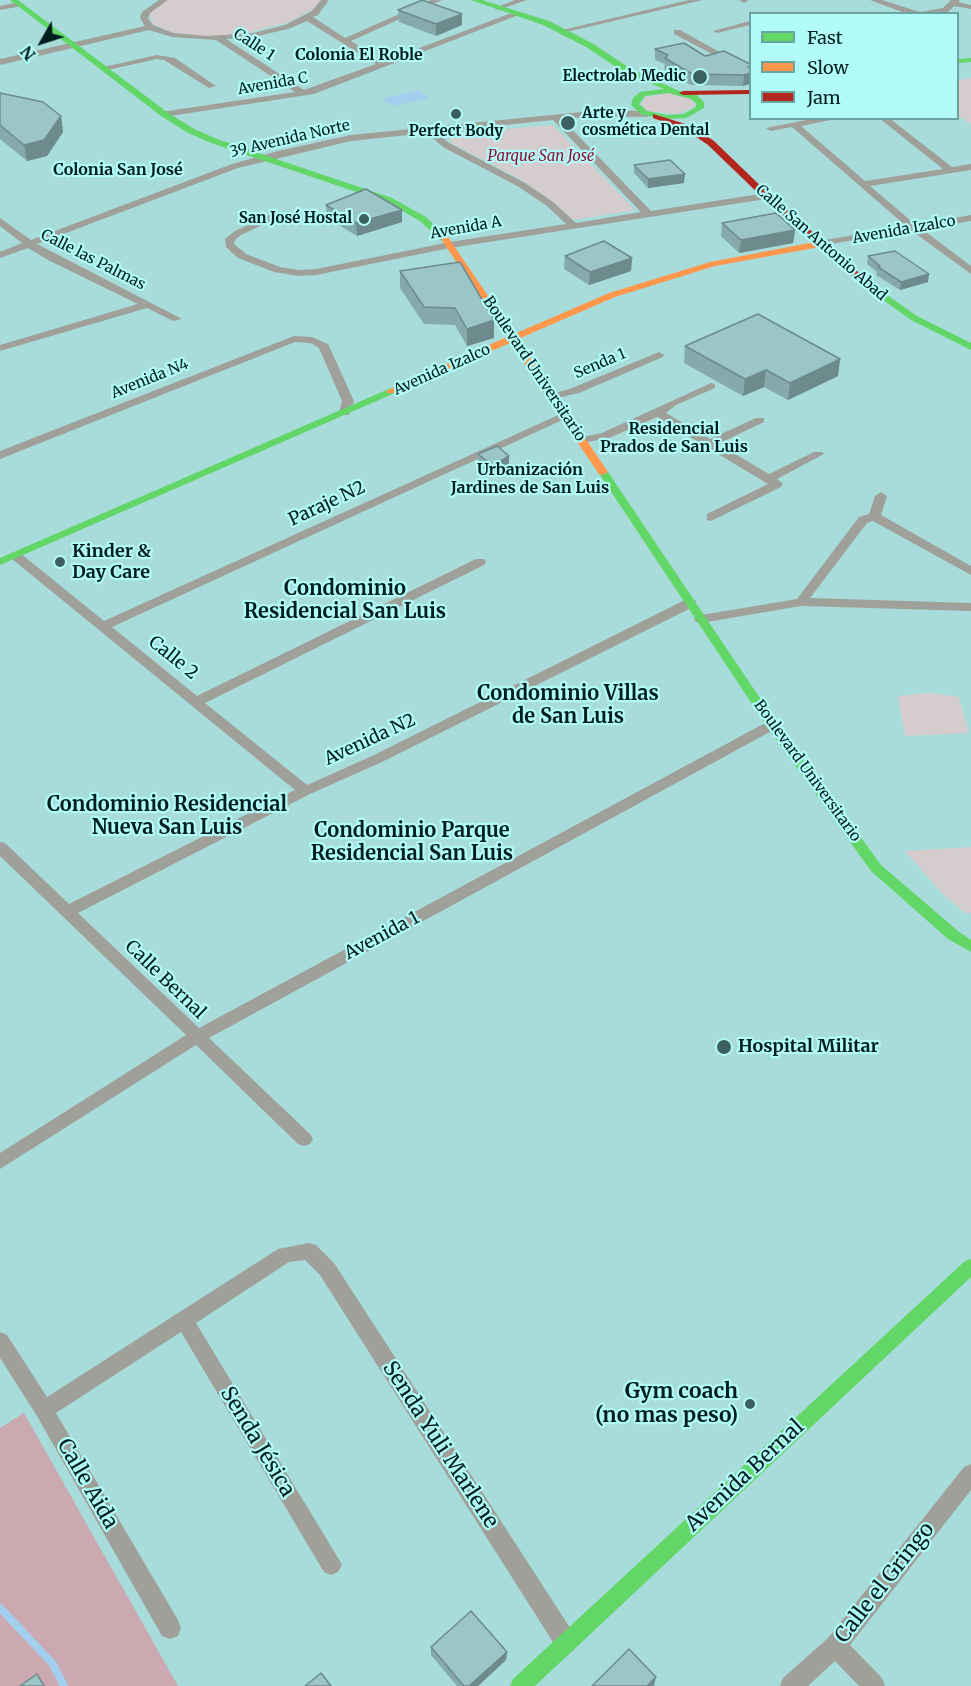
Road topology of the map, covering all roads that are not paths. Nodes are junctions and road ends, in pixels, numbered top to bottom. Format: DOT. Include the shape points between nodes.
graph roads {
  1 [pos="161,0"];
  2 [pos="325,0"];
  3 [pos="438,0"];
  4 [pos="475,0"];
  5 [pos="523,0"];
  6 [pos="699,0"];
  7 [pos="16,2"];
  8 [pos="955,2"];
  9 [pos="873,3"];
  10 [pos="969,7"];
  11 [pos="0,8"];
  12 [pos="498,8"];
  13 [pos="911,12"];
  14 [pos="932,12"];
  15 [pos="517,14"];
  16 [pos="308,18"];
  17 [pos="749,24"];
  18 [pos="150,27"];
  19 [pos="562,31"];
  20 [pos="717,31"];
  21 [pos="677,32"];
  22 [pos="219,38"];
  23 [pos="344,42"];
  24 [pos="74,45"];
  25 [pos="0,62"];
  26 [pos="383,65"];
  27 [pos="103,68"];
  28 [pos="628,71"];
  29 [pos="749,71"];
  30 [pos="212,86"];
  31 [pos="679,92"];
  32 [pos="749,92"];
  33 [pos="304,94"];
  34 [pos="734,94"];
  35 [pos="637,98"];
  36 [pos="698,109"];
  37 [pos="601,113"];
  38 [pos="164,114"];
  39 [pos="652,115"];
  40 [pos="556,118"];
  41 [pos="825,120"];
  42 [pos="887,120"];
  43 [pos="794,125"];
  44 [pos="770,128"];
  45 [pos="429,130"];
  46 [pos="711,143"];
  47 [pos="264,157"];
  48 [pos="971,167"];
  49 [pos="950,170"];
  50 [pos="864,184"];
  51 [pos="766,196"];
  52 [pos="648,214"];
  53 [pos="270,218"];
  54 [pos="971,218"];
  55 [pos="0,221"];
  56 [pos="574,226"];
  57 [pos="914,228"];
  58 [pos="819,244"];
  59 [pos="450,245"];
  60 [pos="30,246"];
  61 [pos="0,255"];
  62 [pos="971,271"];
  63 [pos="147,305"];
  64 [pos="177,320"];
  65 [pos="513,339"];
  66 [pos="971,346"];
  67 [pos="0,348"];
  68 [pos="659,355"];
  69 [pos="711,386"];
  70 [pos="552,396"];
  71 [pos="345,412"];
  72 [pos="658,413"];
  73 [pos="565,415"];
  74 [pos="760,420"];
  75 [pos="582,440"];
  76 [pos="710,444"];
  77 [pos="0,454"];
  78 [pos="818,454"];
  79 [pos="773,482"];
  80 [pos="881,496"];
  81 [pos="874,516"];
  82 [pos="711,517"];
  83 [pos="15,556"];
  84 [pos="0,562"];
  85 [pos="480,562"];
  86 [pos="971,571"];
  87 [pos="801,602"];
  88 [pos="690,603"];
  89 [pos="971,607"];
  90 [pos="701,619"];
  91 [pos="104,626"];
  92 [pos="196,702"];
  93 [pos="772,725"];
  94 [pos="305,791"];
  95 [pos="0,847"];
  96 [pos="66,912"];
  97 [pos="971,948"];
  98 [pos="196,1037"];
  99 [pos="304,1139"];
  100 [pos="0,1162"];
  101 [pos="971,1266"];
  102 [pos="183,1319"];
  103 [pos="0,1341"];
  104 [pos="44,1410"];
  105 [pos="971,1474"];
  106 [pos="331,1564"];
  107 [pos="170,1628"];
  108 [pos="566,1642"];
  109 [pos="836,1646"];
  110 [pos="520,1686"];
  111 [pos="791,1686"];
  112 [pos="874,1686"];
  1 -- 18 [label="street" via="146,12 144,18"];
  2 -- 16 [label="street"];
  3 -- 23 [label="street"];
  4 -- 12 [label="street"];
  5 -- 12 [label="street"];
  6 -- 19 [label="street"];
  7 -- 11 [label="street"];
  7 -- 24 [label="street, Boulevard Universitario"];
  8 -- 10 [label="street"];
  8 -- 14 [label="street" via="945,10"];
  9 -- 13 [label="street"];
  12 -- 15 [label="street"];
  15 -- 19 [label="street"];
  15 -- 26 [label="street, Avenida C"];
  16 -- 22 [label="street" via="269,32"];
  16 -- 23 [label="street"];
  17 -- 20 [label="street"];
  18 -- 22 [label="street" via="172,35"];
  18 -- 24 [label="street"];
  19 -- 28 [label="street"];
  21 -- 29 [label="street"];
  22 -- 33 [label="street, Calle 1"];
  23 -- 26 [label="street"];
  24 -- 25 [label="street"];
  24 -- 27 [label="street, Boulevard Universitario"];
  26 -- 33 [label="street, Avenida C"];
  27 -- 30 [label="street" via="164,58"];
  27 -- 38 [label="street, Boulevard Universitario"];
  28 -- 31 [label="street"];
  28 -- 35 [label="street" via="640,84"];
  31 -- 34 [label="street"];
  31 -- 35 [label="street" via="656,91"];
  31 -- 36 [label="street" via="697,99"];
  32 -- 34 [label="street"];
  33 -- 38 [label="street, Avenida C"];
  34 -- 36 [label="street"];
  35 -- 37 [label="street, 39 Avenida Norte"];
  35 -- 39 [label="street" via="636,107"];
  36 -- 39 [label="street" via="676,117"];
  36 -- 46 [label="street, Calle San Antonio Abad" via="698,122"];
  37 -- 39 [label="street, 39 Avenida Norte"];
  37 -- 40 [label="street, 39 Avenida Norte"];
  38 -- 47 [label="street, Boulevard Universitario" via="207,138"];
  39 -- 46 [label="street, Calle San Antonio Abad" via="688,128"];
  40 -- 45 [label="street, 39 Avenida Norte"];
  40 -- 52 [label="street"];
  41 -- 43 [label="street"];
  42 -- 49 [label="street"];
  43 -- 44 [label="street"];
  43 -- 50 [label="street"];
  45 -- 47 [label="street, 39 Avenida Norte" via="351,138"];
  45 -- 56 [label="street" via="446,145 522,185"];
  46 -- 51 [label="street, Calle San Antonio Abad"];
  47 -- 59 [label="street, Boulevard Universitario" via="389,200 423,219"];
  47 -- 60 [label="street, 39 Avenida Norte"];
  48 -- 49 [label="street"];
  49 -- 50 [label="street"];
  50 -- 57 [label="street"];
  51 -- 52 [label="street, Avenida A"];
  51 -- 58 [label="street, Calle San Antonio Abad"];
  52 -- 56 [label="street, Avenida A"];
  53 -- 59 [label="street, Avenida A" via="238,233 229,245 242,256 278,270 316,272"];
  54 -- 57 [label="street, Avenida Izalco"];
  55 -- 60 [label="street, Calle las Palmas"];
  56 -- 59 [label="street, Avenida A"];
  57 -- 58 [label="street, Avenida Izalco"];
  57 -- 62 [label="street"];
  58 -- 65 [label="street, Avenida Izalco" via="713,264 639,285"];
  58 -- 66 [label="street, Calle San Antonio Abad" via="896,307"];
  59 -- 65 [label="street, Boulevard Universitario"];
  60 -- 61 [label="street, 39 Avenida Norte"];
  60 -- 63 [label="street, Calle las Palmas"];
  63 -- 64 [label="street, Calle las Palmas"];
  63 -- 67 [label="street"];
  65 -- 70 [label="street, Boulevard Universitario"];
  65 -- 71 [label="street, Avenida Izalco"];
  68 -- 70 [label="street, Senda 1" via="575,391"];
  69 -- 72 [label="street"];
  70 -- 73 [label="street, Boulevard Universitario"];
  71 -- 77 [label="street, Avenida N4" via="348,401 324,346 312,340 294,339"];
  71 -- 83 [label="street, Avenida Izalco"];
  72 -- 75 [label="street" via="605,436"];
  72 -- 76 [label="street"];
  73 -- 75 [label="street, Boulevard Universitario"];
  73 -- 91 [label="street, Paraje N2"];
  74 -- 76 [label="street"];
  75 -- 88 [label="street, Boulevard Universitario"];
  76 -- 79 [label="street"];
  78 -- 79 [label="street"];
  79 -- 82 [label="street"];
  80 -- 81 [label="street"];
  81 -- 86 [label="street"];
  81 -- 87 [label="street" via="863,520"];
  83 -- 84 [label="street, Avenida Izalco"];
  83 -- 91 [label="street, Calle 2"];
  85 -- 92 [label="street"];
  87 -- 89 [label="street"];
  87 -- 90 [label="street"];
  88 -- 90 [label="street, Boulevard Universitario"];
  88 -- 94 [label="street, Avenida N2"];
  90 -- 93 [label="street, Boulevard Universitario"];
  91 -- 92 [label="street, Calle 2"];
  92 -- 94 [label="street, Calle 2"];
  93 -- 97 [label="street, Boulevard Universitario" via="876,868"];
  93 -- 98 [label="street, Avenida 1"];
  94 -- 96 [label="street, Avenida N2"];
  95 -- 96 [label="street, Calle Bernal"];
  96 -- 98 [label="street, Calle Bernal"];
  98 -- 99 [label="street, Calle Bernal"];
  98 -- 100 [label="street, Avenida 1"];
  101 -- 108 [label="street, Avenida Bernal"];
  102 -- 104 [label="street"];
  102 -- 106 [label="street, Senda Jésica"];
  102 -- 108 [label="street, Senda Yuli Marlene" via="285,1255 309,1251 327,1269"];
  103 -- 104 [label="street, Calle Aida"];
  104 -- 107 [label="street, Calle Aida"];
  105 -- 109 [label="street, Calle el Gringo"];
  108 -- 110 [label="street, Avenida Bernal"];
  109 -- 111 [label="street, Calle el Gringo"];
  109 -- 112 [label="street"];
}
